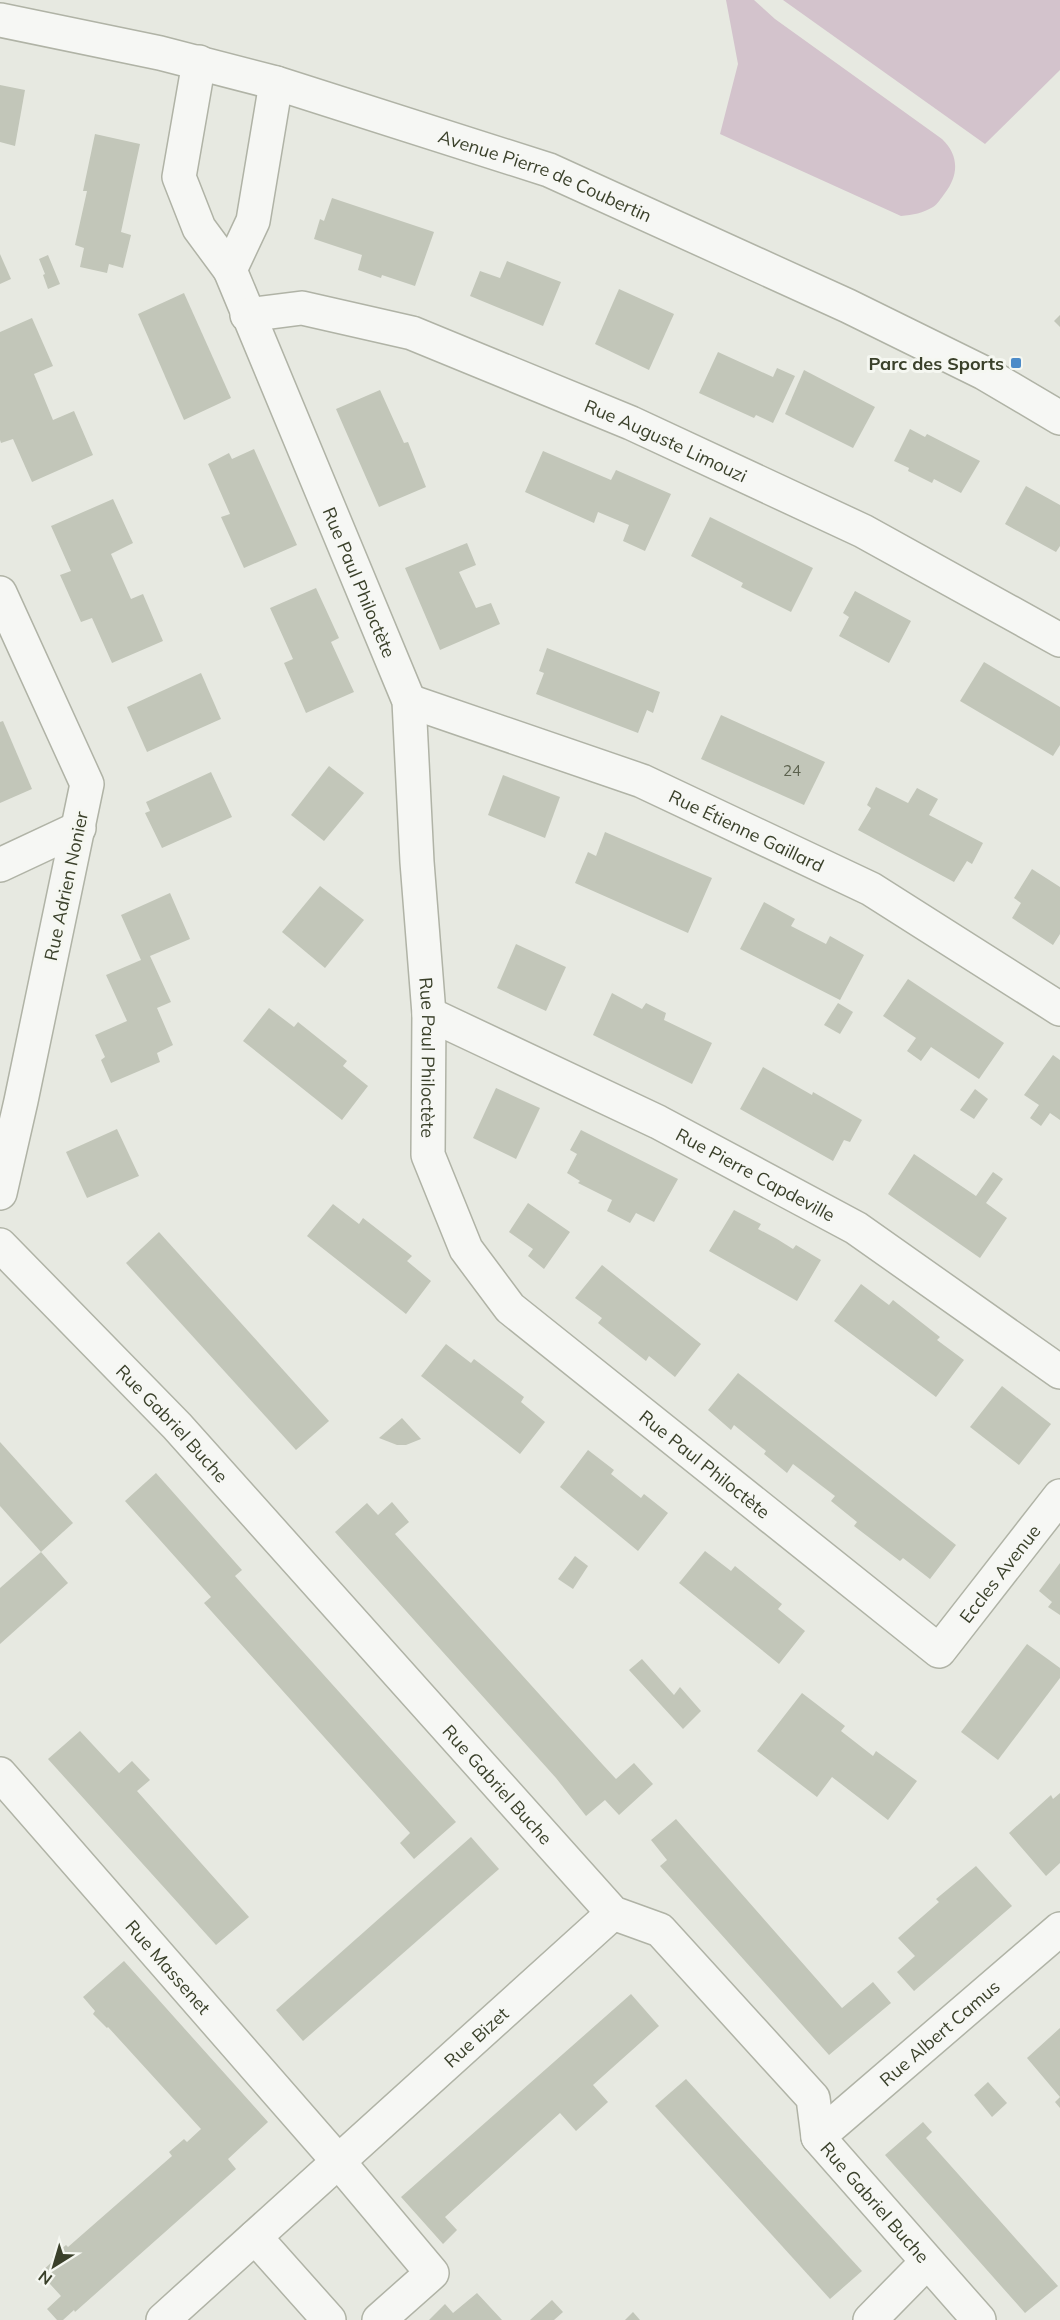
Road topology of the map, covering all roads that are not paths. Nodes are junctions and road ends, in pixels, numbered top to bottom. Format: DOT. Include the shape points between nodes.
graph roads {
  1 [pos="0,20"];
  2 [pos="199,62"];
  3 [pos="276,82"];
  4 [pos="230,270"];
  5 [pos="248,315"];
  6 [pos="1060,418"];
  7 [pos="0,593"];
  8 [pos="1060,640"];
  9 [pos="409,701"];
  10 [pos="79,828"];
  11 [pos="0,865"];
  12 [pos="1060,1009"];
  13 [pos="429,1014"];
  14 [pos="11,1106"];
  15 [pos="0,1193"];
  16 [pos="0,1245"];
  17 [pos="1060,1372"];
  18 [pos="1060,1496"];
  19 [pos="939,1651"];
  20 [pos="0,1774"];
  21 [pos="613,1913"];
  22 [pos="1054,1945"];
  23 [pos="818,2137"];
  24 [pos="338,2161"];
  25 [pos="255,2238"];
  26 [pos="927,2262"];
  27 [pos="163,2320"];
  28 [pos="329,2320"];
  29 [pos="379,2320"];
  30 [pos="870,2320"];
  31 [pos="979,2320"];
  1 -- 2 [label="street, Avenue Pierre de Coubertin"];
  2 -- 3 [label="street, Avenue Pierre de Coubertin"];
  2 -- 4 [label="street, Rue Paul Philoctète" via="179,177 199,228"];
  3 -- 4 [label="street" via="253,221"];
  3 -- 6 [label="street, Avenue Pierre de Coubertin" via="549,170 848,306 984,373"];
  4 -- 5 [label="street, Rue Paul Philoctète"];
  5 -- 8 [label="street, Rue Auguste Limouzi" via="302,308 412,333 631,423 864,531"];
  5 -- 9 [label="street, Rue Paul Philoctète"];
  7 -- 10 [label="street, Rue Adrien Nonier" via="87,783"];
  9 -- 12 [label="street, Rue Étienne Gaillard" via="673,795 871,889"];
  9 -- 13 [label="street, Rue Paul Philoctète"];
  10 -- 11 [label="street"];
  10 -- 14 [label="street, Rue Adrien Nonier"];
  13 -- 17 [label="street, Rue Pierre Capdeville" via="658,1122 856,1228"];
  13 -- 19 [label="street, Rue Paul Philoctète" via="428,1155 466,1249 510,1308"];
  14 -- 15 [label="street, Rue Adrien Nonier"];
  16 -- 21 [label="street, Rue Gabriel Buche" via="177,1426"];
  18 -- 19 [label="street, Eccles Avenue"];
  20 -- 24 [label="street, Rue Massenet"];
  21 -- 23 [label="street, Rue Gabriel Buche" via="660,1930 813,2098"];
  21 -- 24 [label="street, Rue Bizet"];
  22 -- 23 [label="street, Rue Albert Camus"];
  23 -- 26 [label="street, Rue Gabriel Buche"];
  24 -- 25 [label="street, Rue Bizet"];
  24 -- 29 [label="street" via="432,2273"];
  25 -- 27 [label="street, Rue Bizet"];
  25 -- 28 [label="street"];
  26 -- 30 [label="street"];
  26 -- 31 [label="street, Rue Gabriel Buche"];
}
